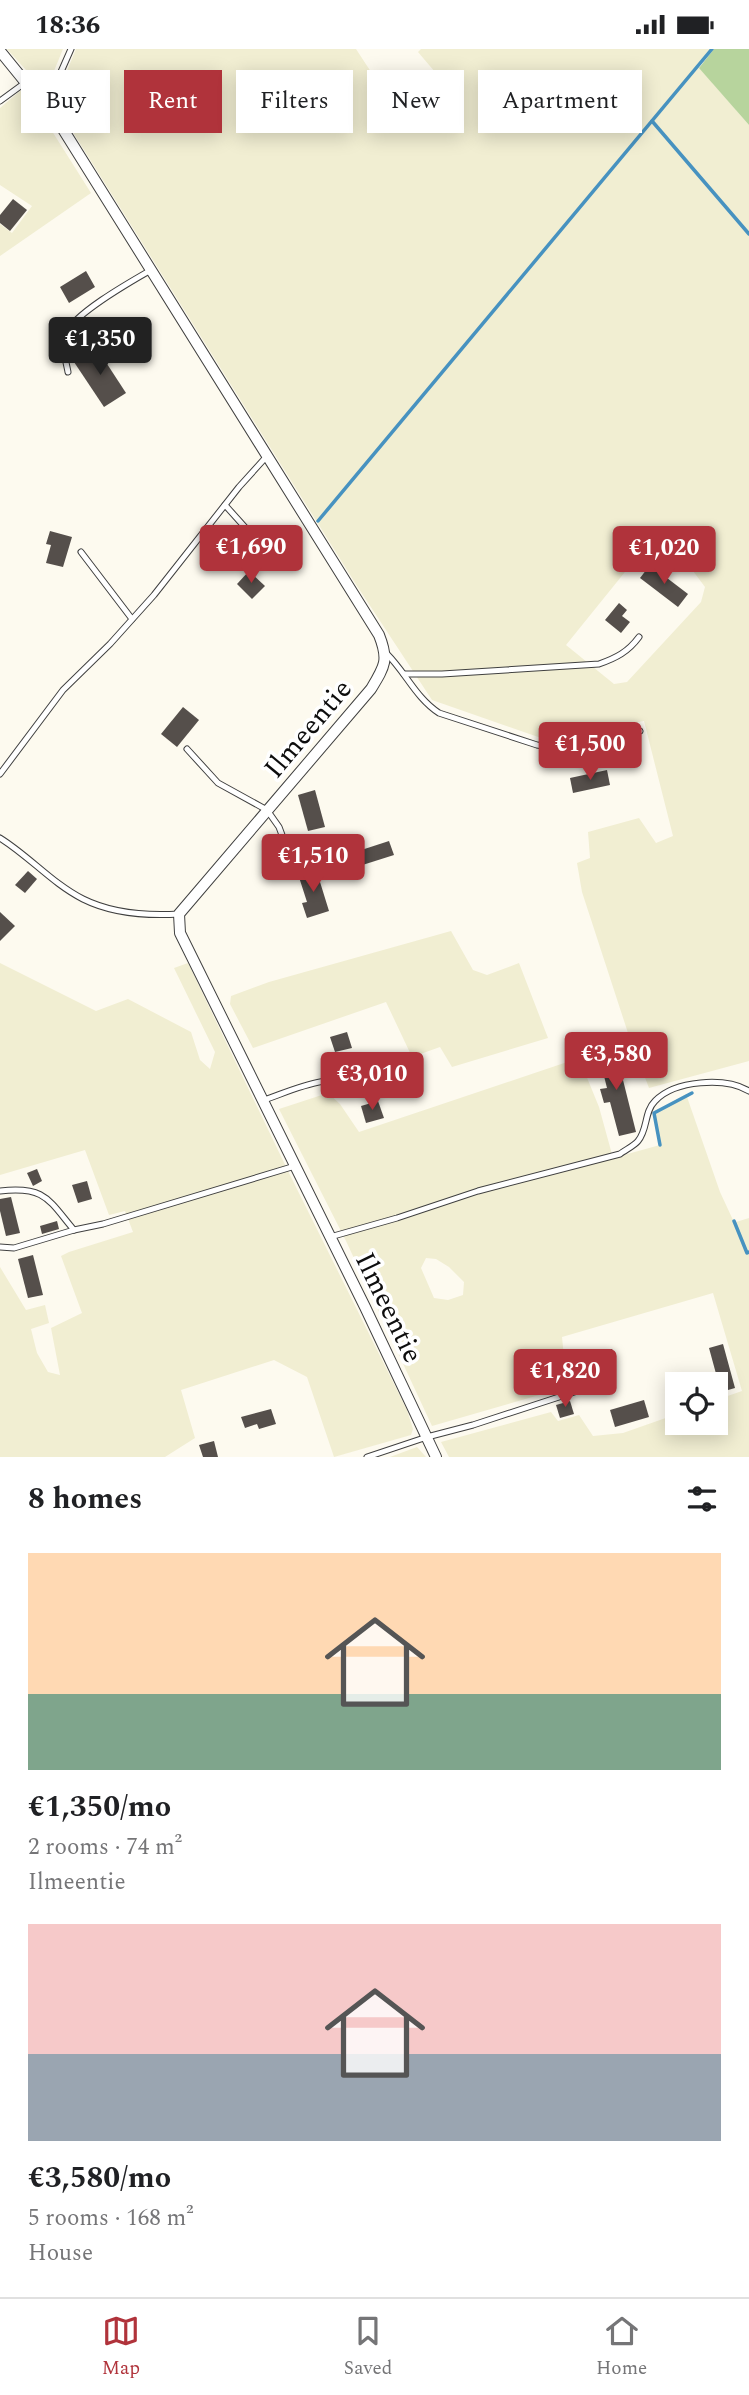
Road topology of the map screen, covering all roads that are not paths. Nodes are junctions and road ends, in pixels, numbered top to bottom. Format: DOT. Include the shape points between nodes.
graph roads {
  1 [pos="71,49"];
  2 [pos="0,51"];
  3 [pos="62,70"];
  4 [pos="21,76"];
  5 [pos="21,86"];
  6 [pos="0,101"];
  7 [pos="65,133"];
  8 [pos="151,270"];
  9 [pos="68,372"];
  10 [pos="267,456"];
  11 [pos="225,505"];
  12 [pos="81,552"];
  13 [pos="254,562"];
  14 [pos="132,619"];
  15 [pos="639,637"];
  16 [pos="387,654"];
  17 [pos="404,674"];
  18 [pos="640,730"];
  19 [pos="187,749"];
  20 [pos="0,774"];
  21 [pos="267,810"];
  22 [pos="0,838"];
  23 [pos="291,859"];
  24 [pos="179,914"];
  25 [pos="364,1086"];
  26 [pos="749,1091"];
  27 [pos="264,1100"];
  28 [pos="296,1165"];
  29 [pos="0,1191"];
  30 [pos="74,1230"];
  31 [pos="330,1237"];
  32 [pos="0,1247"];
  33 [pos="608,1381"];
  34 [pos="427,1437"];
  35 [pos="367,1457"];
  36 [pos="436,1457"];
  1 -- 3 [label="lane"];
  2 -- 4 [label="street"];
  5 -- 6 [label="lane"];
  7 -- 8 [label="street"];
  8 -- 9 [label="lane" via="74,321 65,336"];
  8 -- 10 [label="street"];
  10 -- 11 [label="lane"];
  10 -- 16 [label="street"];
  11 -- 13 [label="lane" via="260,544"];
  11 -- 14 [label="lane"];
  12 -- 14 [label="lane"];
  14 -- 20 [label="lane" via="63,690"];
  15 -- 17 [label="lane" via="631,648 599,664"];
  16 -- 17 [label="lane"];
  16 -- 21 [label="street, Ilmeentie" via="371,689"];
  17 -- 18 [label="lane" via="426,705 439,713 537,745 569,748"];
  19 -- 21 [label="lane" via="218,783"];
  21 -- 23 [label="lane"];
  21 -- 24 [label="street, Ilmeentie"];
  22 -- 24 [label="lane" via="82,898 109,909"];
  24 -- 27 [label="street, Ilmeentie" via="180,933"];
  25 -- 27 [label="lane" via="349,1079 329,1080"];
  26 -- 31 [label="lane" via="718,1081 672,1089 655,1100 638,1142 620,1154"];
  27 -- 28 [label="street, Ilmeentie"];
  28 -- 30 [label="lane"];
  28 -- 31 [label="street, Ilmeentie"];
  29 -- 30 [label="lane" via="38,1192"];
  30 -- 32 [label="lane" via="14,1248"];
  31 -- 34 [label="street, Ilmeentie"];
  33 -- 34 [label="lane"];
  34 -- 35 [label="lane"];
  34 -- 36 [label="street, Ilmeentie"];
}
